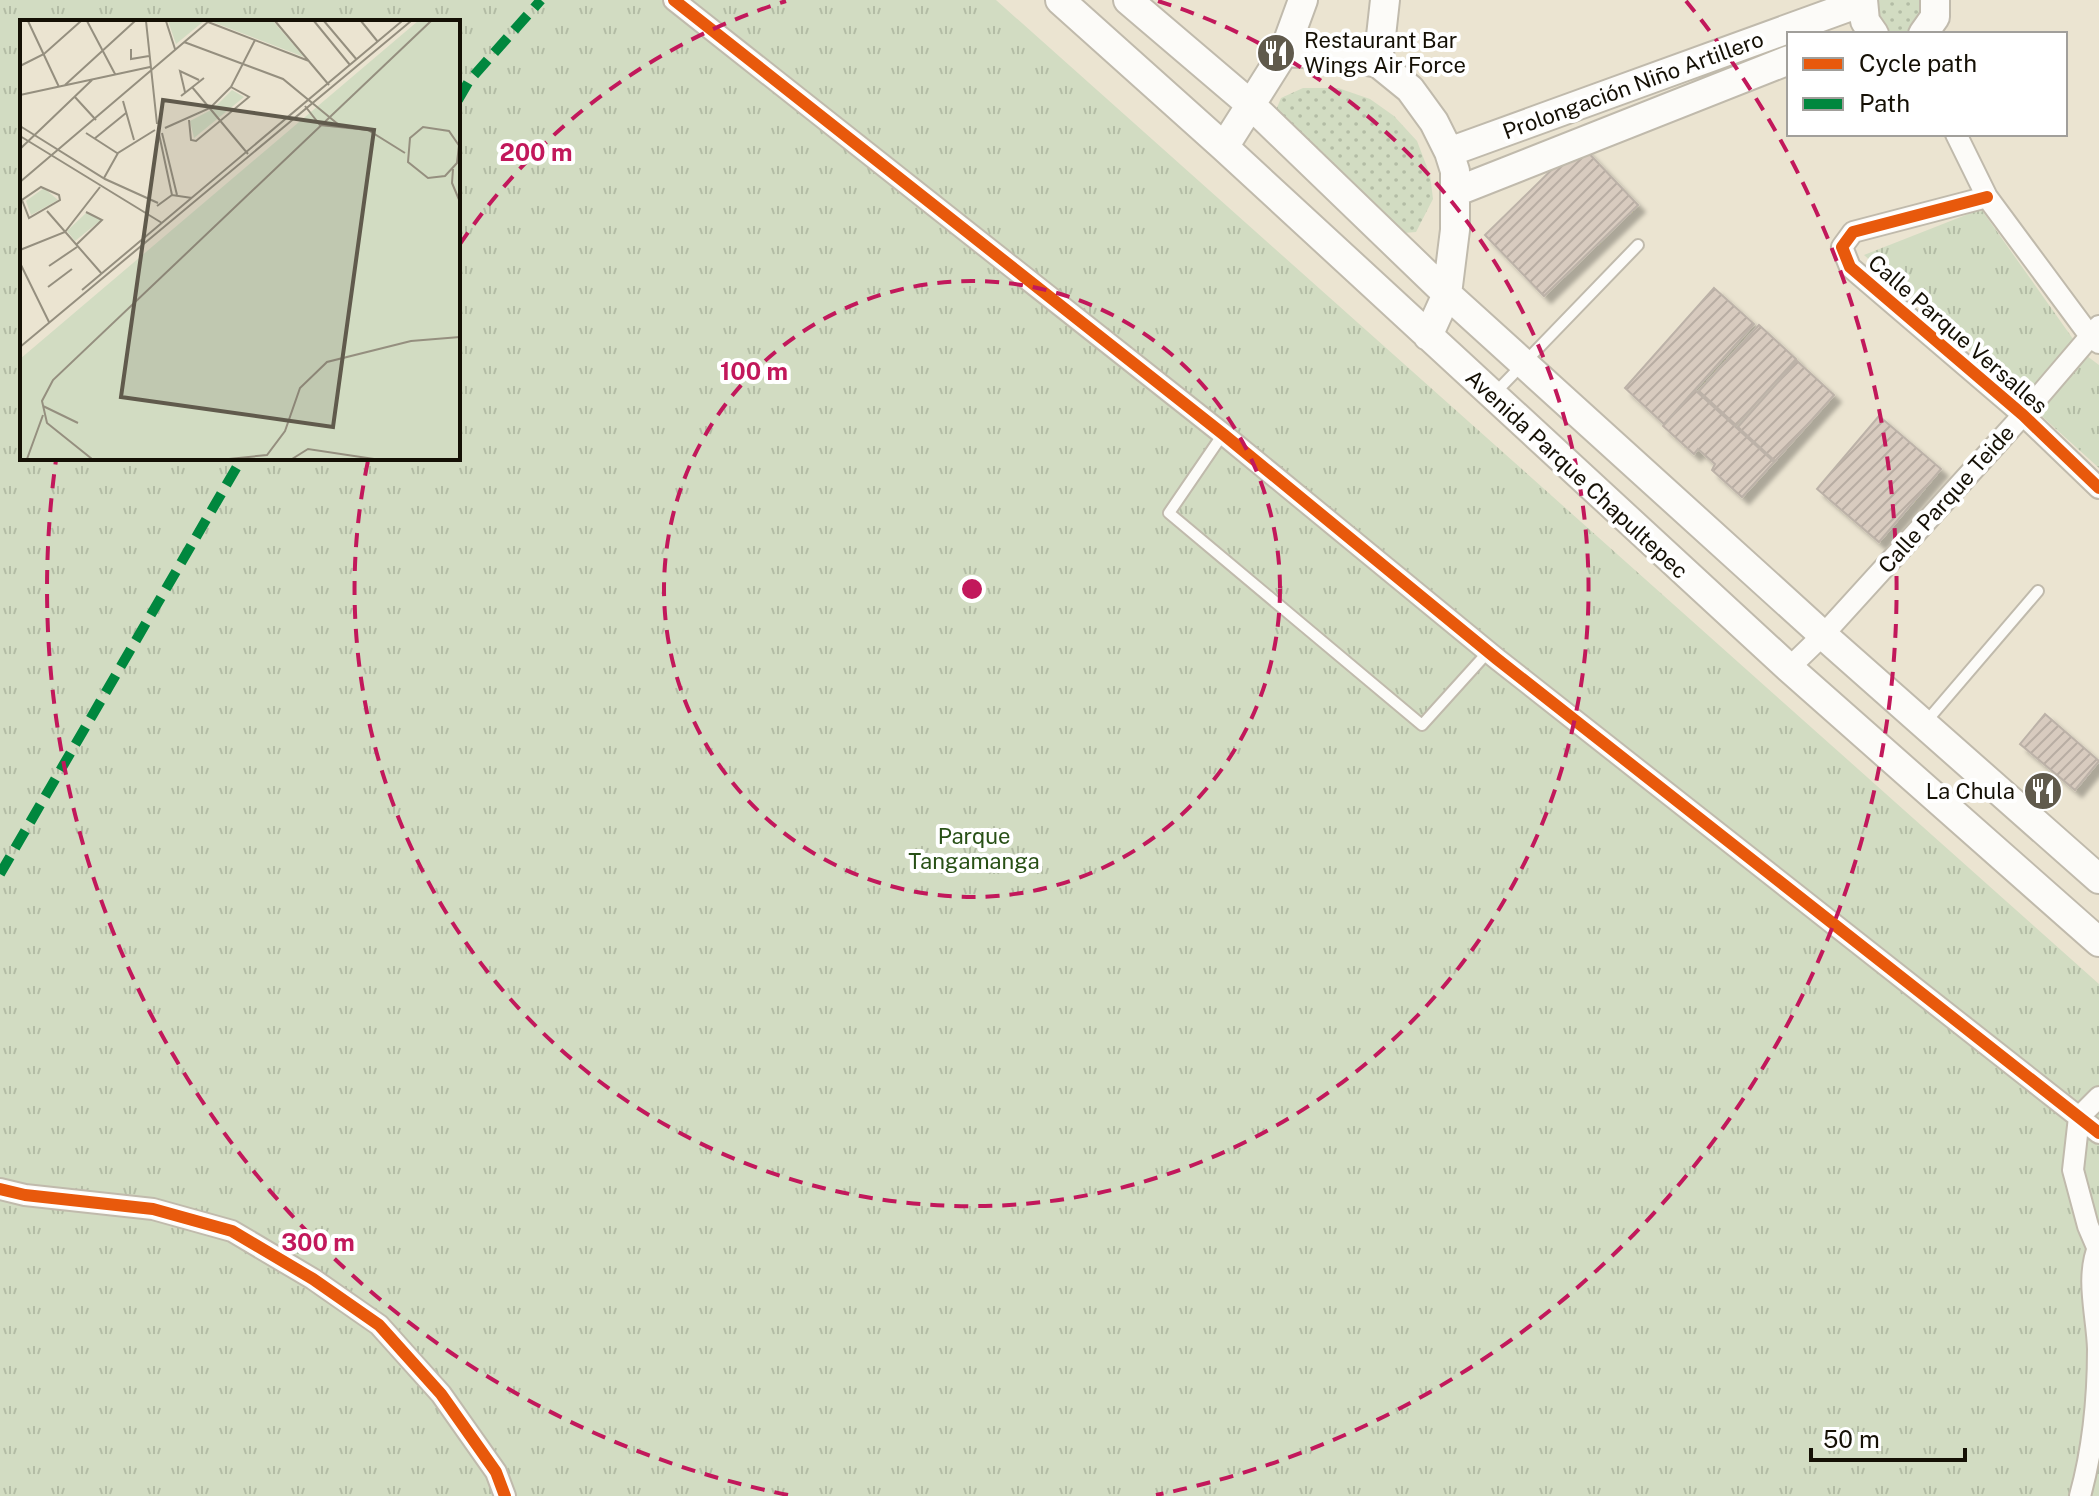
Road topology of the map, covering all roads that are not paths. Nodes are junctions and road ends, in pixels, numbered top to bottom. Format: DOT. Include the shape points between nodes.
graph roads {
  1 [pos="674,0"];
  2 [pos="1060,0"];
  3 [pos="1128,0"];
  4 [pos="1303,0"];
  5 [pos="1385,0"];
  6 [pos="1940,2"];
  7 [pos="1865,20"];
  8 [pos="1827,32"];
  9 [pos="1924,32"];
  10 [pos="1787,45"];
  11 [pos="1284,52"];
  12 [pos="1787,61"];
  13 [pos="1378,63"];
  14 [pos="1250,104"];
  15 [pos="1957,136"];
  16 [pos="1224,147"];
  17 [pos="1449,152"];
  18 [pos="1455,192"];
  19 [pos="1987,197"];
  20 [pos="1638,245"];
  21 [pos="1447,294"];
  22 [pos="2096,335"];
  23 [pos="1428,336"];
  24 [pos="1523,363"];
  25 [pos="1493,395"];
  26 [pos="2023,415"];
  27 [pos="1223,434"];
  28 [pos="2099,488"];
  29 [pos="2038,591"];
  30 [pos="1823,635"];
  31 [pos="1488,652"];
  32 [pos="1789,668"];
  33 [pos="1924,724"];
  34 [pos="2099,879"];
  35 [pos="2099,942"];
  36 [pos="2099,1097"];
  37 [pos="2079,1117"];
  38 [pos="2099,1133"];
  39 [pos="0,1189"];
  40 [pos="2098,1246"];
  41 [pos="505,1496"];
  42 [pos="2080,1496"];
  1 -- 27 [label="street"];
  2 -- 16 [label="main road, Avenida Parque Chapultepec"];
  3 -- 14 [label="main road, Avenida Parque Chapultepec"];
  4 -- 11 [label="main road"];
  5 -- 13 [label="main road"];
  6 -- 9 [label="main road"];
  7 -- 8 [label="main road, Prolongación Niño Artillero"];
  10 -- 17 [label="main road, Prolongación Niño Artillero"];
  11 -- 13 [label="main road"];
  11 -- 14 [label="main road"];
  12 -- 18 [label="main road, Prolongación Niño Artillero"];
  13 -- 17 [label="main road" via="1410,89"];
  14 -- 16 [label="main road"];
  14 -- 21 [label="main road, Avenida Parque Chapultepec"];
  15 -- 19 [label="street"];
  16 -- 23 [label="main road, Avenida Parque Chapultepec"];
  17 -- 18 [label="main road"];
  18 -- 21 [label="main road"];
  19 -- 22 [label="street"];
  19 -- 26 [label="street, Calle Parque Versalles" via="1853,232 1842,247 1850,267"];
  20 -- 24 [label="lane"];
  21 -- 23 [label="main road"];
  21 -- 24 [label="main road, Avenida Parque Chapultepec"];
  22 -- 26 [label="street, Calle Parque Teide"];
  23 -- 25 [label="main road, Avenida Parque Chapultepec"];
  24 -- 25 [label="lane"];
  24 -- 30 [label="main road, Avenida Parque Chapultepec"];
  25 -- 32 [label="main road, Avenida Parque Chapultepec"];
  26 -- 28 [label="street, Calle Parque Versalles"];
  26 -- 30 [label="street, Calle Parque Teide"];
  27 -- 31 [label="street"];
  27 -- 31 [label="lane" via="1169,513 1422,725"];
  29 -- 33 [label="lane"];
  30 -- 32 [label="street, Calle Parque Teide"];
  30 -- 33 [label="main road, Avenida Parque Chapultepec"];
  31 -- 37 [label="street"];
  32 -- 35 [label="main road, Avenida Parque Chapultepec"];
  33 -- 34 [label="main road, Avenida Parque Chapultepec"];
  36 -- 37 [label="street"];
  37 -- 38 [label="street"];
  37 -- 40 [label="street" via="2073,1170"];
  39 -- 41 [label="street" via="153,1209 232,1231 313,1279 379,1325 441,1394 496,1472"];
  40 -- 42 [label="street" via="2091,1274 2098,1349 2091,1454"];
}
